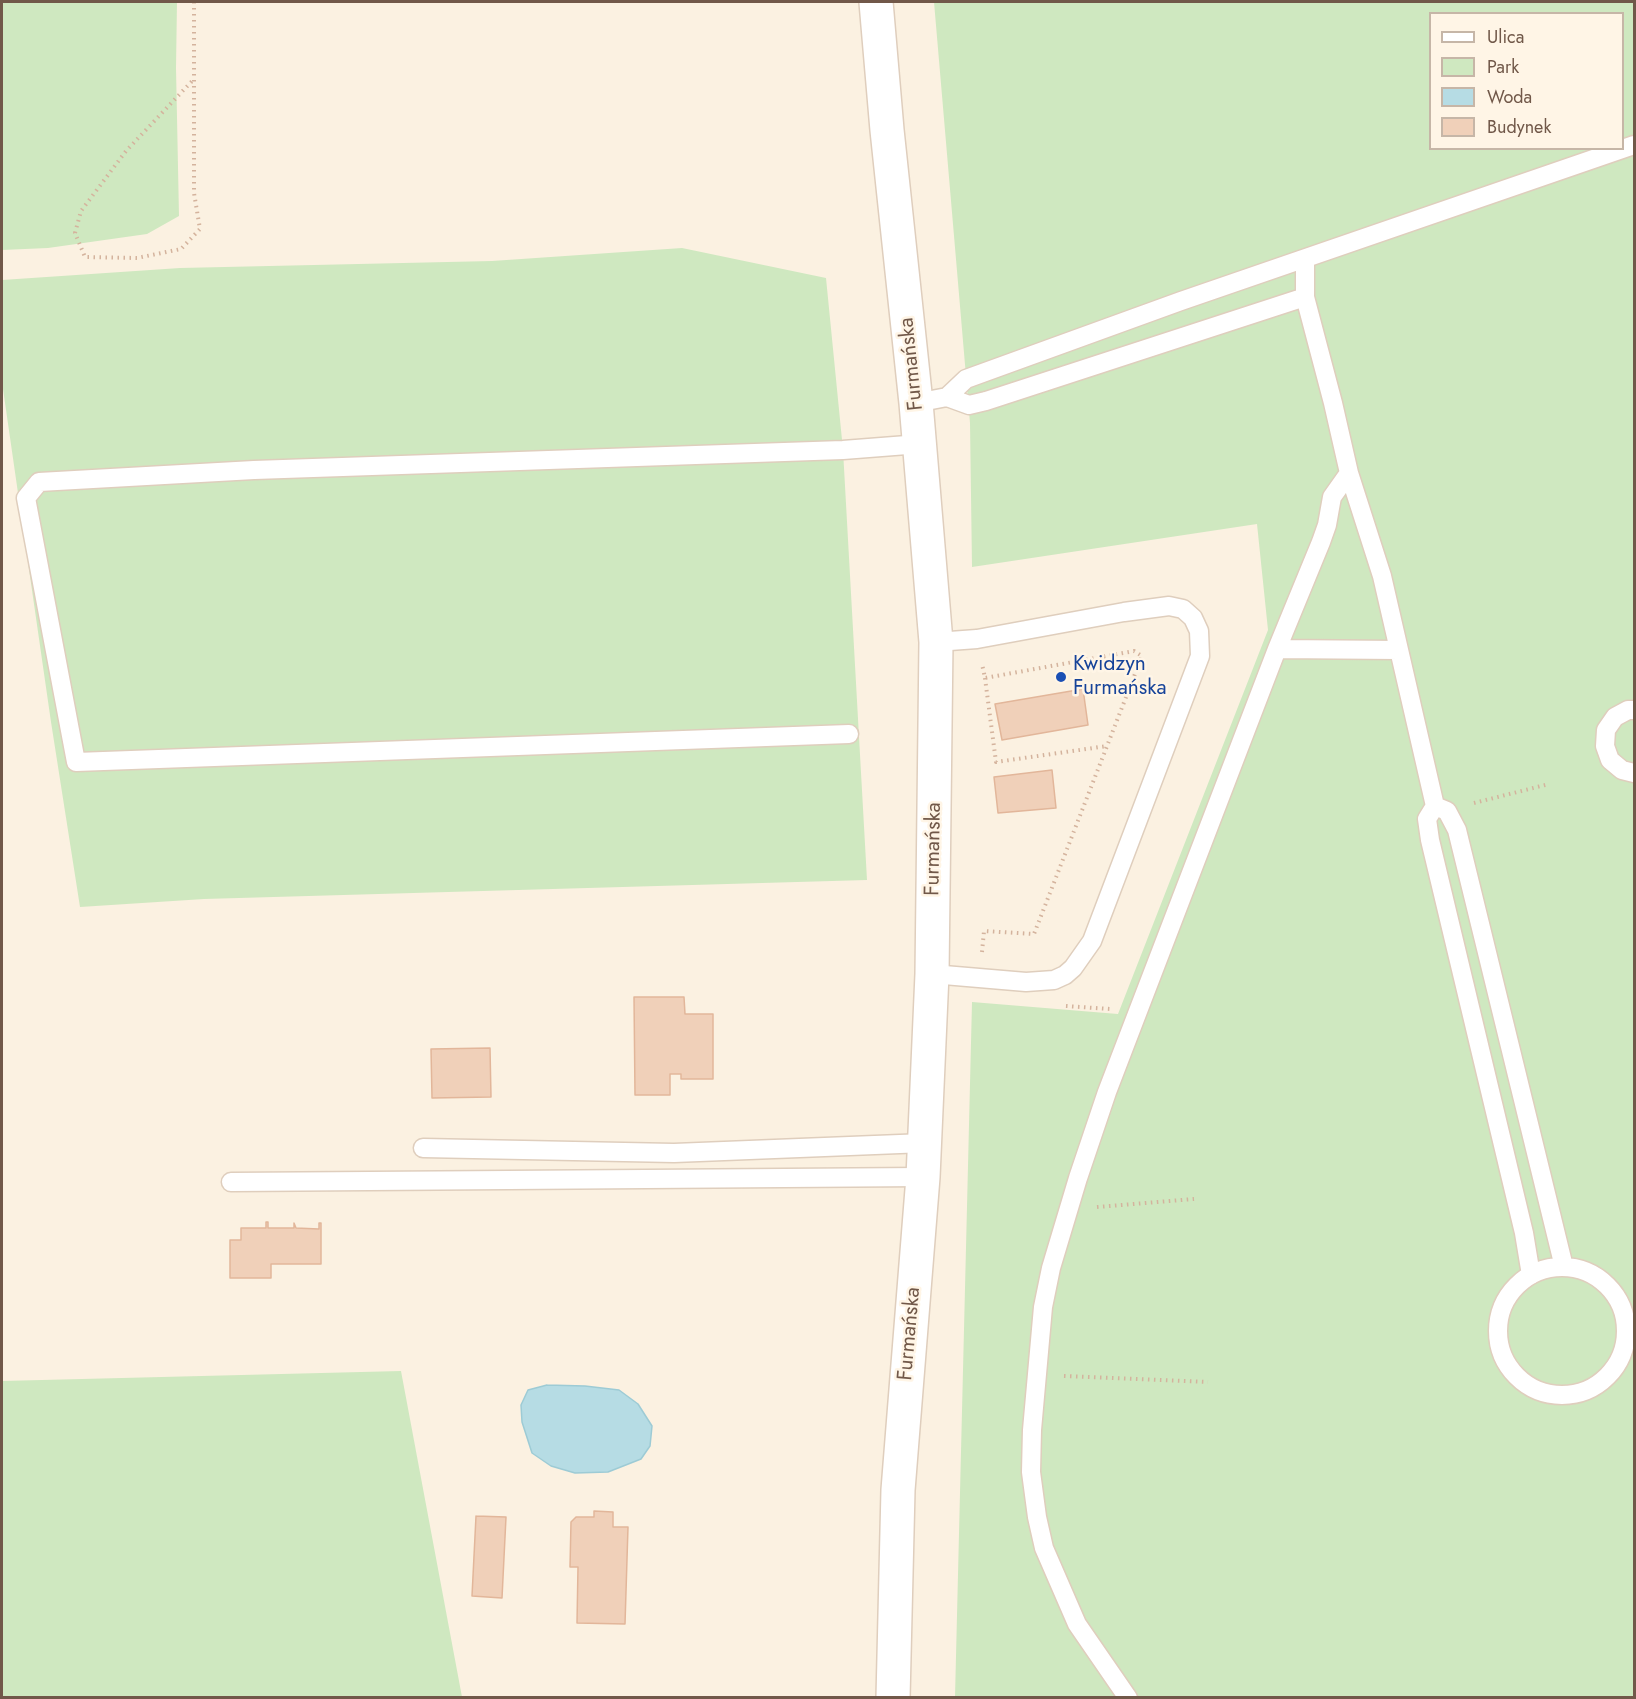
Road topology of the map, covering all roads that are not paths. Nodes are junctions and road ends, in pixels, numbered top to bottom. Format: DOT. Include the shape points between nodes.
graph roads {
  1 [pos="876,2"];
  2 [pos="1621,150"];
  3 [pos="1305,260"];
  4 [pos="1305,297"];
  5 [pos="932,400"];
  6 [pos="920,444"];
  7 [pos="1349,473"];
  8 [pos="936,642"];
  9 [pos="1277,649"];
  10 [pos="1399,650"];
  11 [pos="1635,710"];
  12 [pos="849,734"];
  13 [pos="1635,773"];
  14 [pos="1441,808"];
  15 [pos="932,974"];
  16 [pos="925,1143"];
  17 [pos="423,1148"];
  18 [pos="923,1177"];
  19 [pos="231,1182"];
  20 [pos="1564,1267"];
  21 [pos="1531,1275"];
  22 [pos="893,1698"];
  23 [pos="1128,1698"];
  1 -- 5 [label="street, Furmańska" via="887,130"];
  2 -- 3 [label="lane"];
  3 -- 4 [label="lane"];
  3 -- 5 [label="lane" via="966,379"];
  4 -- 5 [label="lane" via="986,401 969,405"];
  4 -- 7 [label="lane"];
  5 -- 6 [label="street, Furmańska"];
  6 -- 8 [label="street, Furmańska"];
  6 -- 12 [label="lane" via="39,482 26,498 76,762"];
  7 -- 9 [label="lane" via="1332,497 1321,542"];
  7 -- 10 [label="lane" via="1382,576"];
  8 -- 15 [label="street, Furmańska"];
  8 -- 15 [label="lane" via="978,639 1169,606 1183,609 1193,618 1199,631 1200,656 1092,941 1082,957 1065,975 1054,980 1026,982"];
  9 -- 10 [label="lane"];
  9 -- 23 [label="lane" via="1107,1092 1051,1268 1043,1307 1032,1430 1031,1473 1037,1517 1044,1548 1077,1624"];
  10 -- 14 [label="lane"];
  11 -- 13 [label="lane" via="1615,717 1606,730 1605,746 1610,760 1622,770"];
  14 -- 20 [label="lane" via="1457,830"];
  14 -- 21 [label="lane" via="1426,819 1430,840"];
  15 -- 16 [label="street, Furmańska"];
  16 -- 17 [label="lane" via="674,1153"];
  16 -- 18 [label="street, Furmańska"];
  18 -- 19 [label="lane"];
  18 -- 22 [label="street, Furmańska" via="898,1490"];
  20 -- 21 [label="lane"];
  20 -- 21 [label="lane" via="1599,1279 1616,1297 1625,1320 1624,1346 1617,1363 1606,1378 1584,1392 1559,1395 1535,1389 1515,1374 1502,1353 1498,1329 1504,1304 1518,1284"];
}
